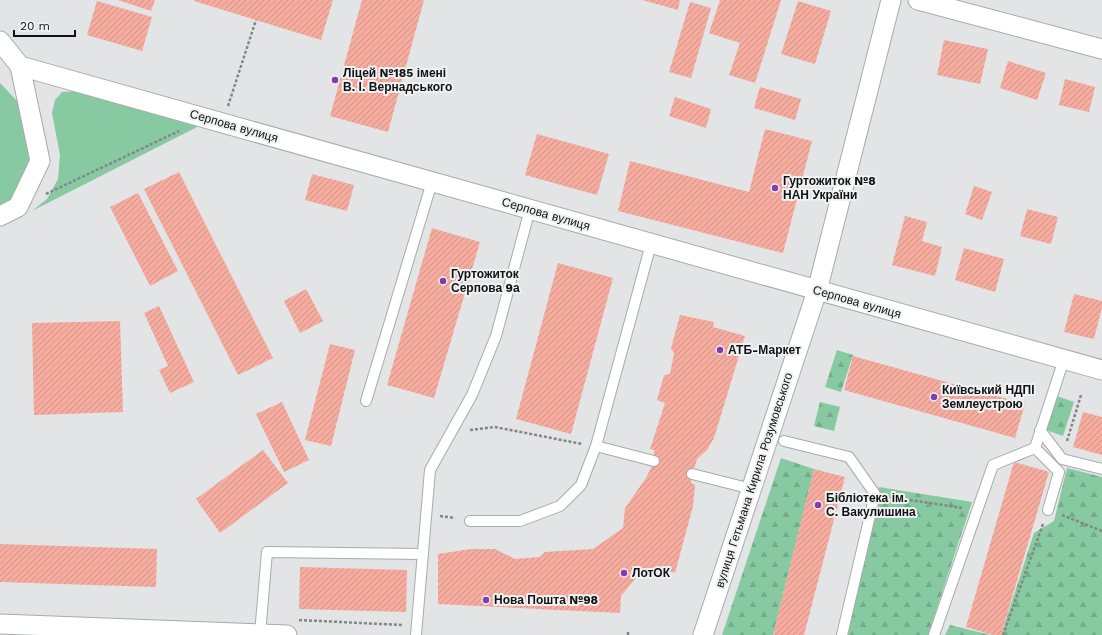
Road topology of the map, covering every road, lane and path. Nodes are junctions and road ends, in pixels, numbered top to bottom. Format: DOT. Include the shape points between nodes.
graph roads {
  1 [pos="891,0"];
  2 [pos="918,0"];
  3 [pos="256,20"];
  4 [pos="0,41"];
  5 [pos="1102,49"];
  6 [pos="20,66"];
  7 [pos="214,121"];
  8 [pos="432,182"];
  9 [pos="18,207"];
  10 [pos="530,209"];
  11 [pos="0,216"];
  12 [pos="651,244"];
  13 [pos="817,291"];
  14 [pos="1064,359"];
  15 [pos="1102,370"];
  16 [pos="1081,395"];
  17 [pos="366,400"];
  18 [pos="1040,430"];
  19 [pos="451,433"];
  20 [pos="784,441"];
  21 [pos="596,446"];
  22 [pos="1035,448"];
  23 [pos="1062,459"];
  24 [pos="654,461"];
  25 [pos="1102,469"];
  26 [pos="692,474"];
  27 [pos="752,489"];
  28 [pos="875,494"];
  29 [pos="1048,510"];
  30 [pos="977,511"];
  31 [pos="426,513"];
  32 [pos="470,521"];
  33 [pos="1102,531"];
  34 [pos="423,554"];
  35 [pos="0,624"];
  36 [pos="289,627"];
  37 [pos="416,630"];
  38 [pos="628,630"];
  39 [pos="236,634"];
  40 [pos="260,634"];
  41 [pos="628,635"];
  42 [pos="703,635"];
  43 [pos="842,635"];
  44 [pos="934,635"];
  45 [pos="1003,635"];
  1 -- 13 [label="street, вулиця Гетьмана Кирила Розумовського"];
  2 -- 5 [label="street"];
  3 -- 7 [label="path"];
  4 -- 6 [label="street"];
  6 -- 7 [label="street, Серпова вулиця"];
  6 -- 9 [label="street" via="40,161"];
  7 -- 8 [label="street, Серпова вулиця"];
  7 -- 9 [label="path"];
  8 -- 10 [label="street, Серпова вулиця"];
  8 -- 17 [label="lane"];
  9 -- 11 [label="street"];
  10 -- 12 [label="street, Серпова вулиця"];
  10 -- 19 [label="lane" via="496,336 472,395"];
  12 -- 13 [label="street, Серпова вулиця"];
  12 -- 21 [label="lane"];
  13 -- 14 [label="street, Серпова вулиця"];
  13 -- 27 [label="street, вулиця Гетьмана Кирила Розумовського"];
  14 -- 15 [label="street, Серпова вулиця"];
  14 -- 18 [label="lane"];
  16 -- 23 [label="path"];
  18 -- 22 [label="lane"];
  18 -- 23 [label="lane"];
  19 -- 21 [label="path" via="495,427"];
  19 -- 31 [label="lane" via="430,470"];
  20 -- 28 [label="lane" via="850,457"];
  21 -- 24 [label="lane"];
  21 -- 32 [label="lane" via="581,485 560,506 520,521"];
  22 -- 29 [label="lane" via="1059,472"];
  22 -- 30 [label="lane" via="993,465"];
  23 -- 25 [label="lane"];
  26 -- 27 [label="lane"];
  27 -- 42 [label="street, вулиця Гетьмана Кирила Розумовського"];
  28 -- 30 [label="path"];
  28 -- 43 [label="lane"];
  29 -- 33 [label="path"];
  29 -- 45 [label="path"];
  30 -- 44 [label="lane"];
  31 -- 32 [label="path"];
  31 -- 34 [label="lane"];
  34 -- 37 [label="lane"];
  34 -- 40 [label="lane" via="267,552"];
  35 -- 39 [label="street"];
  36 -- 37 [label="path" via="398,626"];
  36 -- 40 [label="street"];
  38 -- 41 [label="path"];
  39 -- 40 [label="street"];
}
